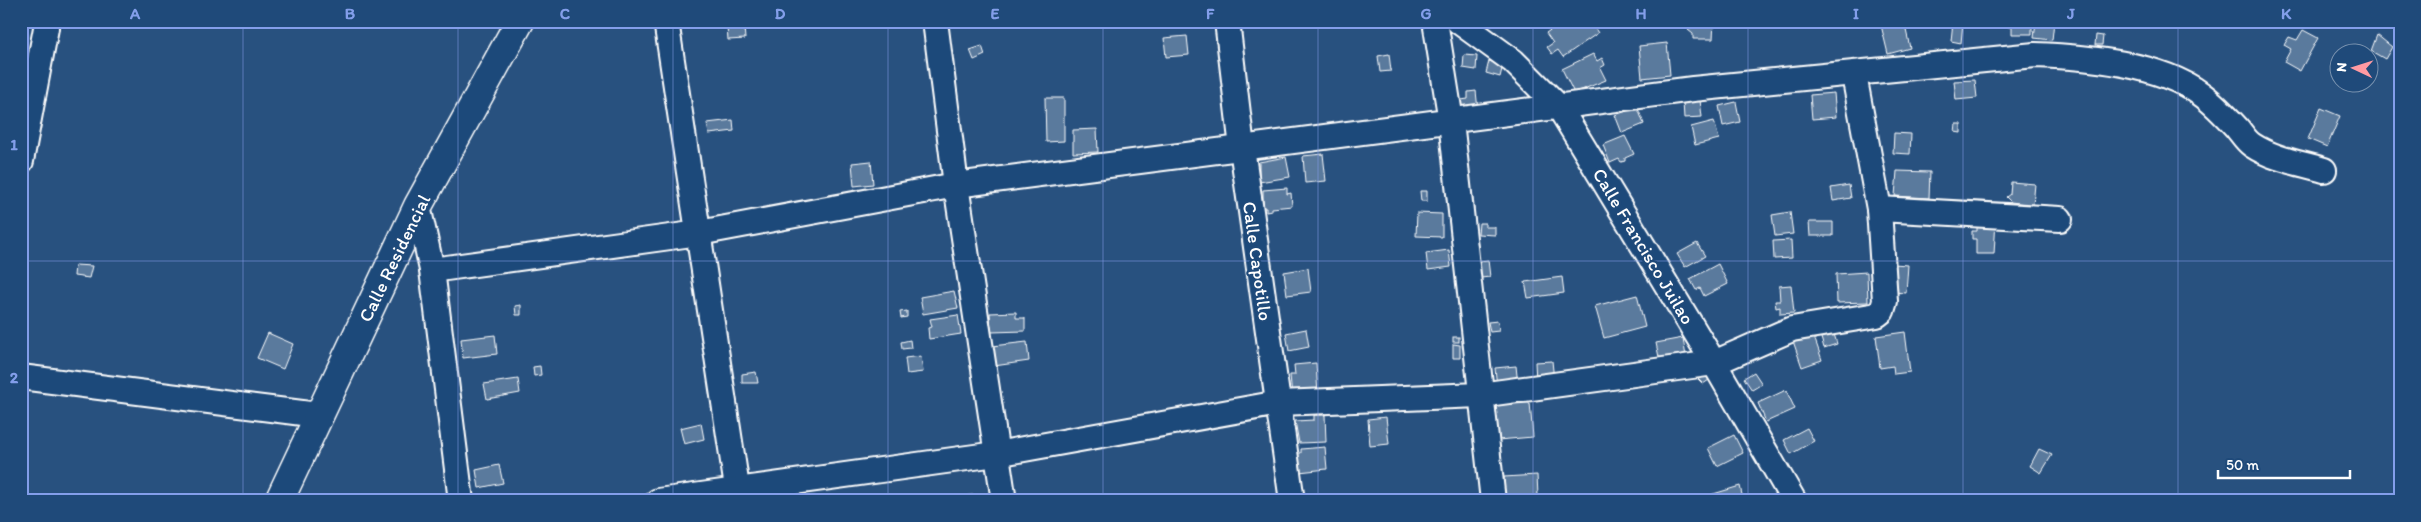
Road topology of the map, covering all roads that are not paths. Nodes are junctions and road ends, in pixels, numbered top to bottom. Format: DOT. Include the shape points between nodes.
graph roads {
  1 [pos="520,21"];
  2 [pos="666,21"];
  3 [pos="935,21"];
  4 [pos="1227,21"];
  5 [pos="1435,21"];
  6 [pos="1458,21"];
  7 [pos="46,28"];
  8 [pos="1854,75"];
  9 [pos="1559,107"];
  10 [pos="1451,121"];
  11 [pos="1242,148"];
  12 [pos="21,161"];
  13 [pos="2324,170"];
  14 [pos="956,184"];
  15 [pos="418,206"];
  16 [pos="1879,209"];
  17 [pos="2060,219"];
  18 [pos="700,233"];
  19 [pos="432,270"];
  20 [pos="1714,363"];
  21 [pos="21,377"];
  22 [pos="1480,395"];
  23 [pos="1279,403"];
  24 [pos="318,415"];
  25 [pos="996,454"];
  26 [pos="738,495"];
  27 [pos="279,501"];
  28 [pos="461,501"];
  29 [pos="658,501"];
  30 [pos="1004,501"];
  31 [pos="1292,501"];
  32 [pos="1493,501"];
  33 [pos="1794,501"];
  1 -- 15 [label="main road, Calle Residencial"];
  2 -- 18 [label="street"];
  3 -- 14 [label="street"];
  4 -- 11 [label="street, Calle Capotillo"];
  5 -- 10 [label="street"];
  6 -- 9 [label="street, Calle Francisco Juilao" via="1513,61"];
  7 -- 12 [label="street"];
  8 -- 9 [label="street" via="1693,89"];
  8 -- 13 [label="street" via="2036,55 2117,63 2180,81 2218,108 2250,144 2267,154"];
  8 -- 16 [label="street"];
  9 -- 10 [label="street"];
  9 -- 20 [label="street, Calle Francisco Juilao"];
  10 -- 11 [label="street"];
  10 -- 22 [label="street"];
  11 -- 14 [label="street"];
  11 -- 23 [label="street, Calle Capotillo"];
  14 -- 18 [label="street"];
  14 -- 25 [label="street"];
  15 -- 19 [label="street"];
  15 -- 24 [label="main road, Calle Residencial"];
  16 -- 17 [label="street"];
  16 -- 20 [label="street" via="1885,301 1882,311 1867,317 1792,329"];
  18 -- 19 [label="street"];
  18 -- 26 [label="street"];
  19 -- 28 [label="street"];
  20 -- 22 [label="street"];
  20 -- 33 [label="street, Calle Francisco Juilao"];
  21 -- 24 [label="street"];
  22 -- 23 [label="street"];
  22 -- 32 [label="street"];
  23 -- 25 [label="street"];
  23 -- 31 [label="street, Calle Capotillo"];
  24 -- 27 [label="main road, Calle Residencial"];
  25 -- 26 [label="street"];
  25 -- 30 [label="street"];
  26 -- 29 [label="street"];
}
